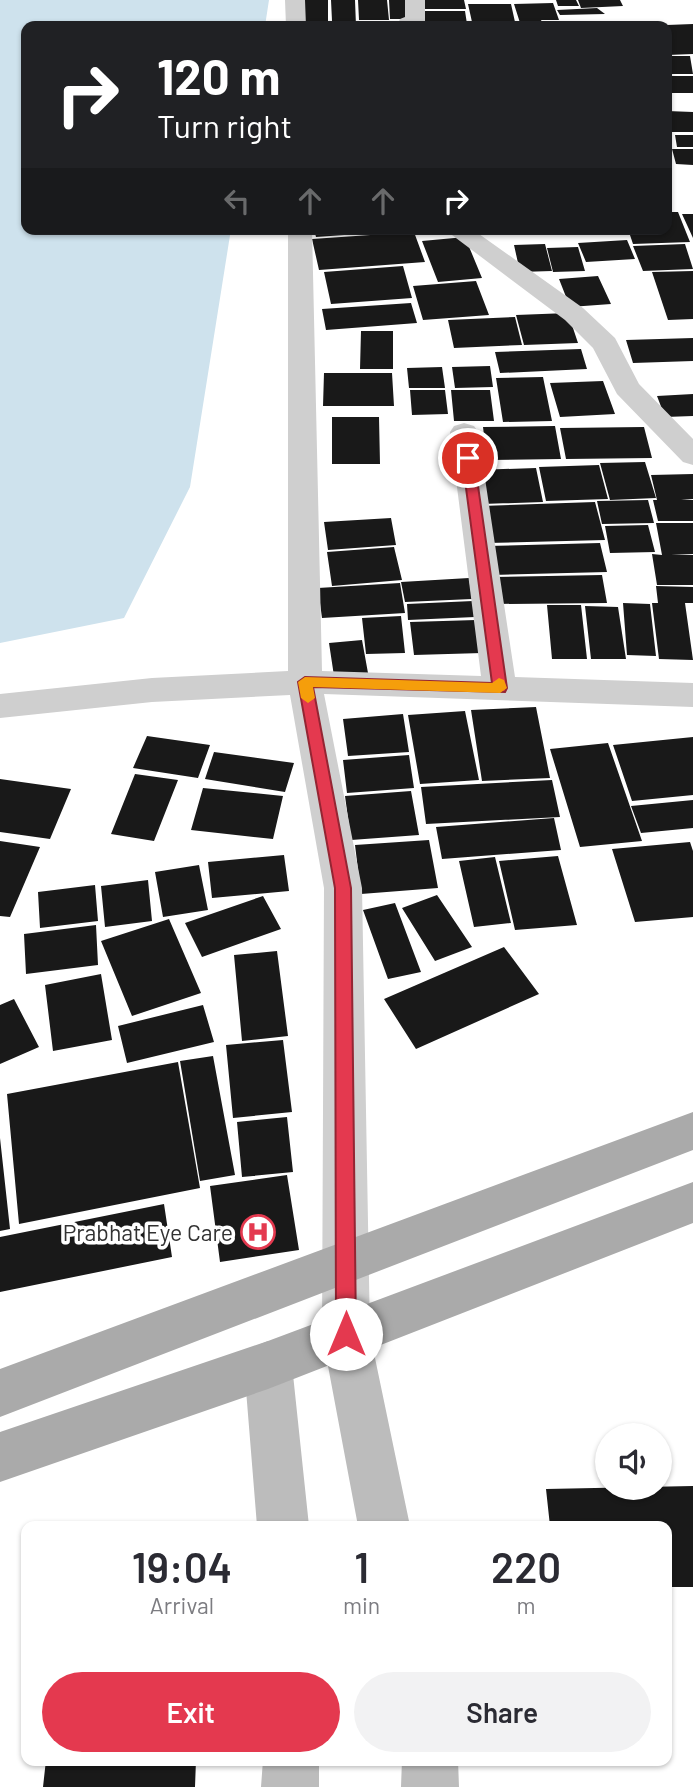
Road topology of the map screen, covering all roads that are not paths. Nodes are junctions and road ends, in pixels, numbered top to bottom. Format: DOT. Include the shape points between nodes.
graph roads {
  1 [pos="295,0"];
  2 [pos="415,0"];
  3 [pos="296,21"];
  4 [pos="415,21"];
  5 [pos="300,235"];
  6 [pos="464,235"];
  7 [pos="464,432"];
  8 [pos="693,456"];
  9 [pos="305,682"];
  10 [pos="500,688"];
  11 [pos="693,695"];
  12 [pos="0,706"];
  13 [pos="693,1131"];
  14 [pos="693,1202"];
  15 [pos="346,1264"];
  16 [pos="346,1334"];
  17 [pos="268,1365"];
  18 [pos="0,1393"];
  19 [pos="0,1457"];
  20 [pos="283,1521"];
  21 [pos="383,1521"];
  22 [pos="291,1766"];
  23 [pos="430,1766"];
  24 [pos="290,1787"];
  25 [pos="430,1787"];
  1 -- 3 [label="street"];
  2 -- 4 [label="street"];
  5 -- 9 [label="street"];
  6 -- 8 [label="street" via="582,321 605,344 627,388"];
  7 -- 10 [label="street"];
  9 -- 10 [label="street"];
  9 -- 12 [label="street" via="152,690"];
  9 -- 15 [label="street" via="343,888"];
  10 -- 11 [label="street"];
  13 -- 15 [label="main road"];
  14 -- 16 [label="main road"];
  15 -- 16 [label="street"];
  15 -- 18 [label="main road"];
  16 -- 17 [label="main road"];
  16 -- 21 [label="main road"];
  17 -- 19 [label="main road"];
  17 -- 20 [label="main road"];
  22 -- 24 [label="main road"];
  23 -- 25 [label="main road"];
}
